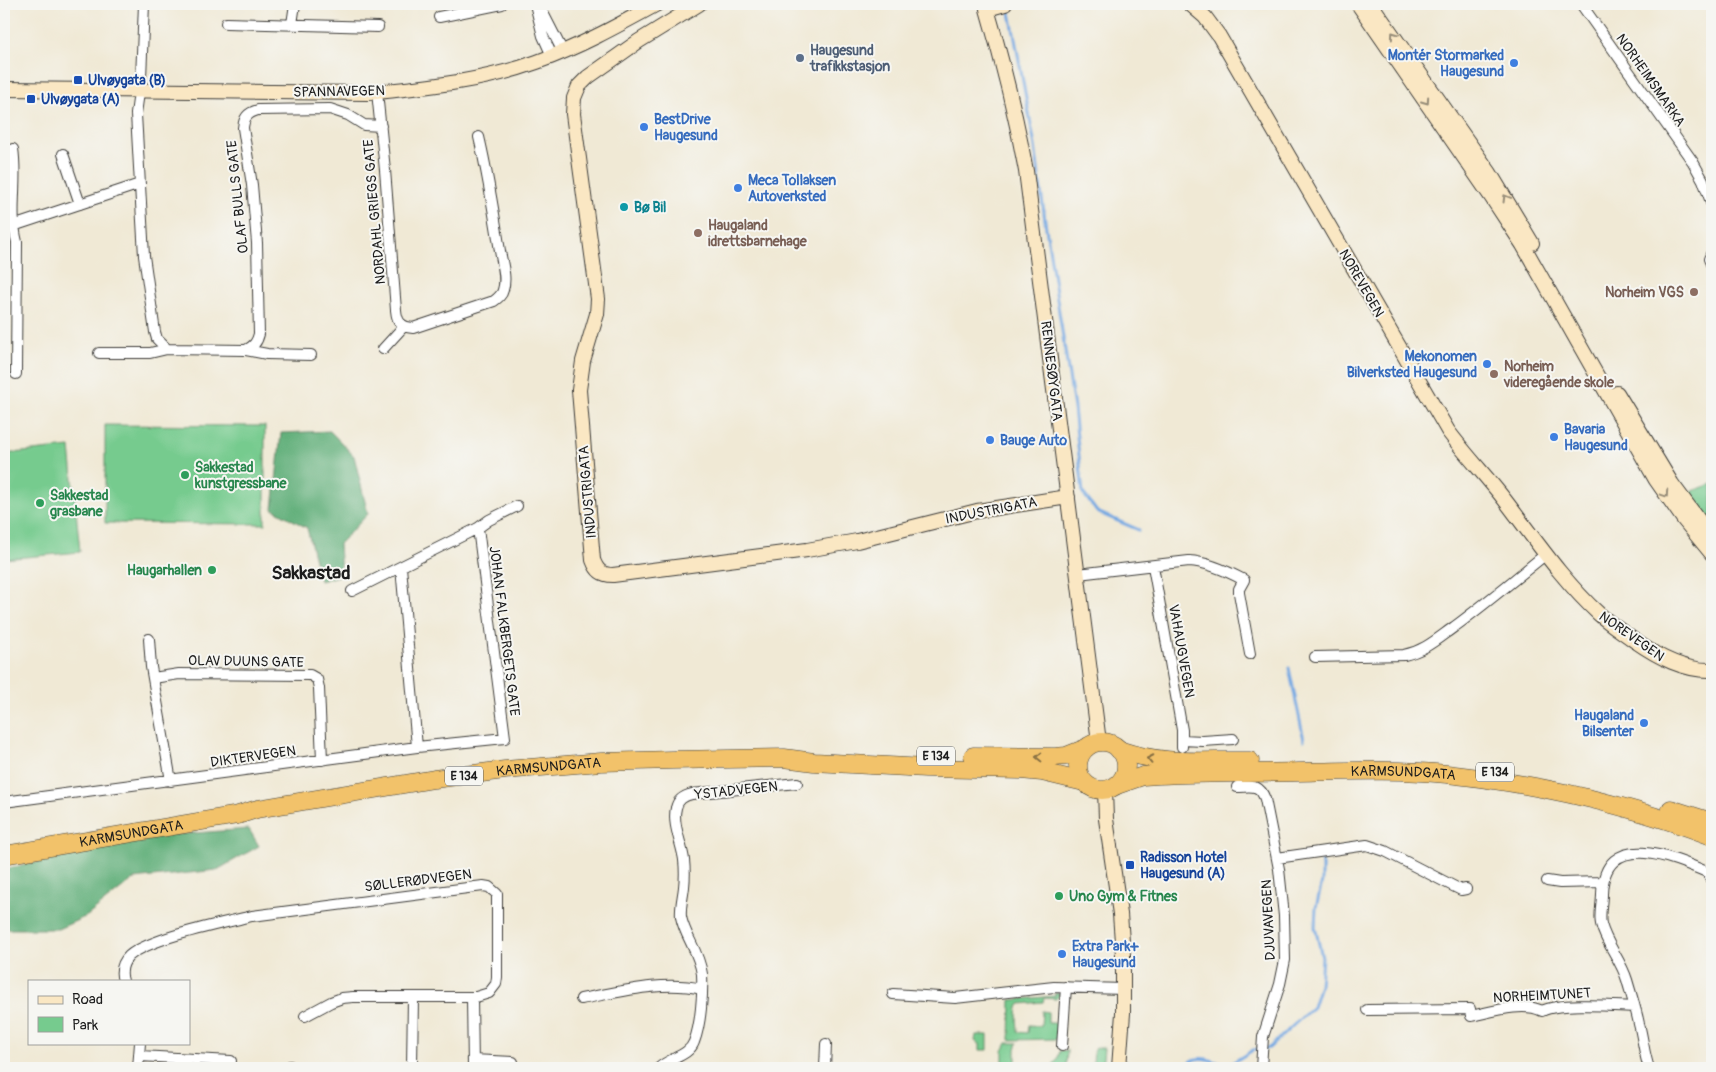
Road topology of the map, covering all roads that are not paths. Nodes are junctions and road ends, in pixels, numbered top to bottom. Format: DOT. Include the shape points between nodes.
graph roads {
  1 [pos="144,4"];
  2 [pos="295,4"];
  3 [pos="502,4"];
  4 [pos="536,4"];
  5 [pos="657,4"];
  6 [pos="699,4"];
  7 [pos="1005,4"];
  8 [pos="1190,4"];
  9 [pos="1358,4"];
  10 [pos="1372,4"];
  11 [pos="1580,4"];
  12 [pos="986,6"];
  13 [pos="439,17"];
  14 [pos="226,23"];
  15 [pos="292,24"];
  16 [pos="378,26"];
  17 [pos="558,54"];
  18 [pos="4,89"];
  19 [pos="139,90"];
  20 [pos="377,92"];
  21 [pos="381,126"];
  22 [pos="479,137"];
  23 [pos="12,149"];
  24 [pos="63,154"];
  25 [pos="140,184"];
  26 [pos="1712,202"];
  27 [pos="80,204"];
  28 [pos="8,228"];
  29 [pos="1712,252"];
  30 [pos="1712,266"];
  31 [pos="404,326"];
  32 [pos="166,349"];
  33 [pos="382,349"];
  34 [pos="246,350"];
  35 [pos="99,353"];
  36 [pos="311,355"];
  37 [pos="16,374"];
  38 [pos="1068,496"];
  39 [pos="517,506"];
  40 [pos="478,528"];
  41 [pos="1712,538"];
  42 [pos="1546,554"];
  43 [pos="1712,554"];
  44 [pos="1154,566"];
  45 [pos="401,567"];
  46 [pos="1078,574"];
  47 [pos="352,591"];
  48 [pos="149,639"];
  49 [pos="1250,654"];
  50 [pos="1315,657"];
  51 [pos="1712,670"];
  52 [pos="153,678"];
  53 [pos="505,738"];
  54 [pos="1233,739"];
  55 [pos="1093,745"];
  56 [pos="417,747"];
  57 [pos="1119,750"];
  58 [pos="784,758"];
  59 [pos="322,760"];
  60 [pos="171,781"];
  61 [pos="1084,782"];
  62 [pos="797,783"];
  63 [pos="1111,787"];
  64 [pos="1237,787"];
  65 [pos="4,802"];
  66 [pos="257,809"];
  67 [pos="1712,822"];
  68 [pos="1712,836"];
  69 [pos="4,845"];
  70 [pos="4,855"];
  71 [pos="1277,858"];
  72 [pos="1710,877"];
  73 [pos="1547,881"];
  74 [pos="1602,882"];
  75 [pos="1466,889"];
  76 [pos="123,980"];
  77 [pos="1066,987"];
  78 [pos="702,988"];
  79 [pos="1124,989"];
  80 [pos="893,994"];
  81 [pos="413,997"];
  82 [pos="472,997"];
  83 [pos="581,999"];
  84 [pos="1634,1007"];
  85 [pos="1367,1010"];
  86 [pos="305,1016"];
  87 [pos="140,1044"];
  88 [pos="826,1044"];
  89 [pos="1062,1046"];
  90 [pos="140,1056"];
  91 [pos="231,1061"];
  92 [pos="513,1062"];
  93 [pos="473,1064"];
  94 [pos="138,1068"];
  95 [pos="412,1068"];
  96 [pos="659,1068"];
  97 [pos="825,1068"];
  98 [pos="1119,1068"];
  99 [pos="1261,1068"];
  100 [pos="1649,1068"];
  1 -- 19 [label="street"];
  2 -- 15 [label="street"];
  3 -- 13 [label="street"];
  4 -- 17 [label="street"];
  5 -- 17 [label="street, SPANNAVEGEN" via="592,40"];
  6 -- 38 [label="street, INDUSTRIGATA" via="599,68 580,86 574,98 573,114 598,299 579,390 593,560 600,572 613,575 807,550 977,511"];
  7 -- 12 [label="street"];
  8 -- 42 [label="street, NOREVEGEN" via="1219,36 1448,431"];
  9 -- 43 [label="street, one-way" via="1508,221 1656,480"];
  41 -- 10 [label="street, one-way" via="1658,462 1504,194"];
  11 -- 26 [label="street, NORHEIMSMARKA" via="1693,162"];
  12 -- 38 [label="street, RENNESØYGATA" via="1002,57 1026,171"];
  14 -- 15 [label="street"];
  15 -- 16 [label="street"];
  17 -- 20 [label="street, SPANNAVEGEN" via="491,76"];
  18 -- 19 [label="street, SPANNAVEGEN"];
  19 -- 20 [label="street, SPANNAVEGEN"];
  19 -- 25 [label="street" via="136,114"];
  20 -- 21 [label="street, NORDAHL GRIEGS GATE"];
  21 -- 31 [label="street, NORDAHL GRIEGS GATE" via="397,320"];
  21 -- 34 [label="street, OLAF BULLS GATE" via="364,125 330,109 258,110 247,116 243,128 257,243 259,334 253,347"];
  22 -- 31 [label="street" via="500,253 503,292 488,303 413,328"];
  23 -- 28 [label="street" via="15,163"];
  24 -- 27 [label="street"];
  25 -- 27 [label="street"];
  25 -- 32 [label="street" via="144,256 155,332"];
  27 -- 28 [label="street"];
  28 -- 37 [label="street" via="17,242"];
  29 -- 30 [label="street" via="1709,259"];
  31 -- 33 [label="street"];
  32 -- 34 [label="street"];
  32 -- 35 [label="street"];
  34 -- 36 [label="street"];
  38 -- 46 [label="street, RENNESØYGATA"];
  39 -- 40 [label="street, JOHAN FALKBERGETS GATE"];
  40 -- 45 [label="street, JOHAN FALKBERGETS GATE"];
  40 -- 53 [label="street, JOHAN FALKBERGETS GATE"];
  42 -- 50 [label="street" via="1474,612 1416,653"];
  42 -- 51 [label="street, NOREVEGEN" via="1597,612 1645,648 1678,665"];
  44 -- 46 [label="street"];
  44 -- 49 [label="street" via="1195,561 1244,580 1238,593"];
  44 -- 54 [label="street, VAHAUGVEGEN" via="1182,744"];
  45 -- 47 [label="street, JOHAN FALKBERGETS GATE"];
  45 -- 56 [label="street"];
  46 -- 55 [label="street, RENNESØYGATA"];
  48 -- 52 [label="street"];
  52 -- 59 [label="street, OLAV DUUNS GATE" via="179,674 310,675 317,680 319,688"];
  52 -- 60 [label="street"];
  53 -- 56 [label="street, DIKTERVEGEN"];
  55 -- 57 [label="highway, E 134" via="1112,745"];
  55 -- 58 [label="highway, KARMSUNDGATA / E 134, one-way" via="1054,758 812,755"];
  55 -- 61 [label="highway" via="1078,762 1078,773"];
  56 -- 59 [label="street, DIKTERVEGEN"];
  57 -- 63 [label="highway" via="1126,766 1124,774"];
  67 -- 57 [label="highway, KARMSUNDGATA / E 134, one-way" via="1601,791 1522,776 1378,763 1172,762"];
  58 -- 61 [label="highway, KARMSUNDGATA / E 134" via="926,768 1021,770"];
  58 -- 66 [label="highway, KARMSUNDGATA / E 134" via="547,766 434,779"];
  59 -- 60 [label="street, DIKTERVEGEN"];
  60 -- 65 [label="street, DIKTERVEGEN"];
  61 -- 63 [label="highway, E 134" via="1091,788"];
  62 -- 78 [label="street, YSTADVEGEN" via="692,794 677,804 675,817 684,859 682,918 695,948"];
  63 -- 68 [label="highway, KARMSUNDGATA / E 134" via="1143,776 1168,774 1358,771 1445,774 1520,783 1595,799 1681,823"];
  63 -- 79 [label="street" via="1111,860 1120,914"];
  64 -- 71 [label="street, DJUVAVEGEN" via="1262,790"];
  66 -- 69 [label="highway, KARMSUNDGATA / E 134" via="236,808"];
  66 -- 70 [label="highway, KARMSUNDGATA / E 134" via="238,815"];
  71 -- 75 [label="street" via="1367,845 1401,858 1461,890"];
  71 -- 99 [label="street, DJUVAVEGEN" via="1285,960 1276,1001 1263,1037"];
  72 -- 74 [label="street" via="1709,873 1696,867 1658,855 1632,852 1615,860"];
  73 -- 74 [label="street"];
  74 -- 84 [label="street" via="1602,926 1624,969"];
  76 -- 82 [label="street, SØLLERØDVEGEN" via="123,963 137,950 227,922 483,886 497,894 498,900 498,977 490,993"];
  77 -- 79 [label="street"];
  77 -- 80 [label="street" via="955,998"];
  77 -- 89 [label="street"];
  78 -- 83 [label="street" via="657,986"];
  78 -- 96 [label="street" via="693,1045"];
  79 -- 98 [label="street"];
  81 -- 82 [label="street, SØLLERØDVEGEN"];
  81 -- 86 [label="street, SØLLERØDVEGEN" via="342,998"];
  81 -- 95 [label="street"];
  82 -- 93 [label="street"];
  84 -- 85 [label="street, NORHEIMTUNET" via="1567,1006 1542,1011 1525,1008 1471,1016 1470,1009"];
  84 -- 100 [label="street"];
  87 -- 90 [label="street"];
  88 -- 97 [label="street"];
  90 -- 91 [label="street"];
  90 -- 94 [label="street"];
  92 -- 93 [label="street"];
}
